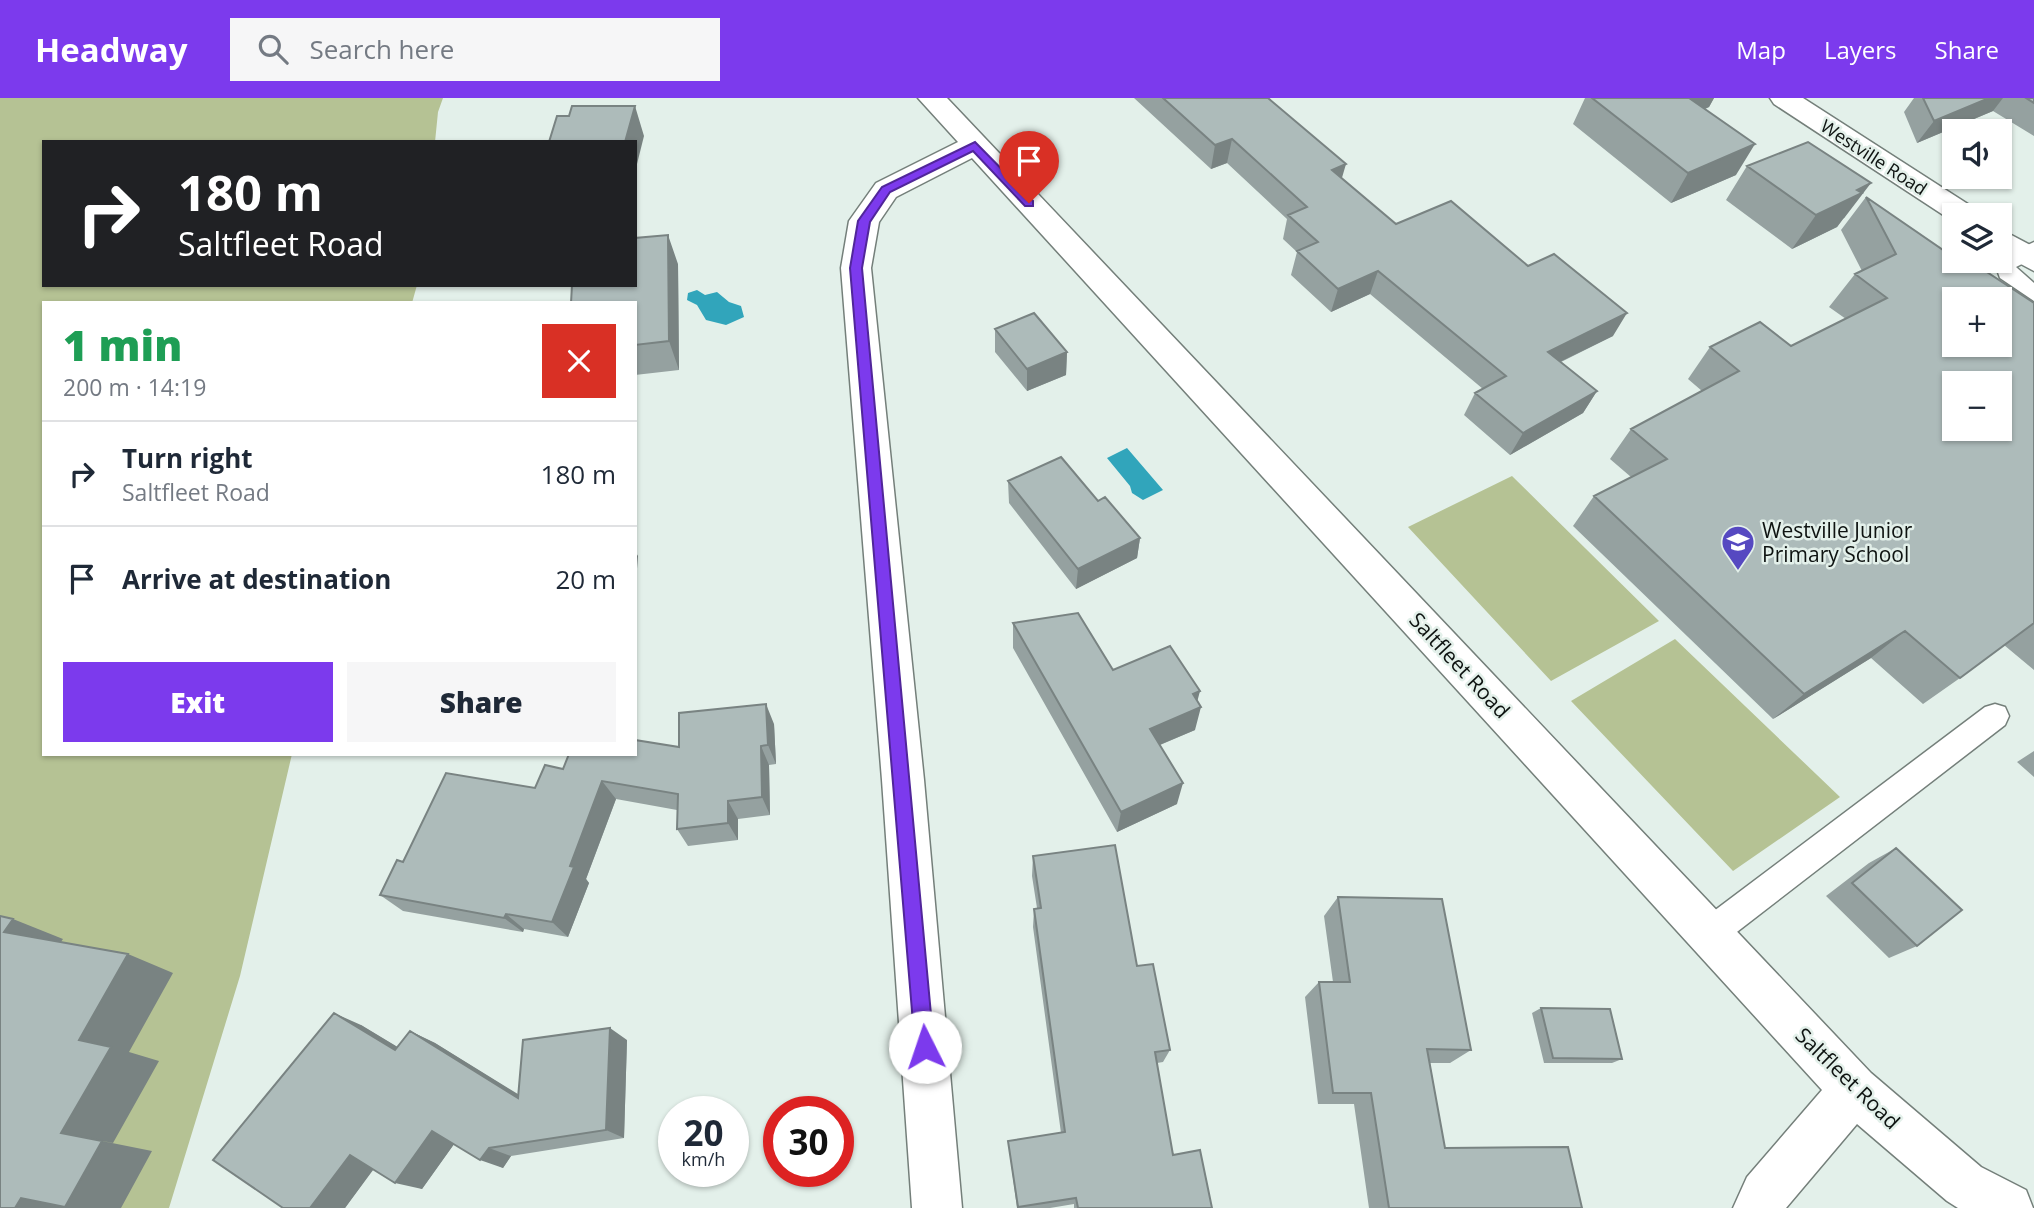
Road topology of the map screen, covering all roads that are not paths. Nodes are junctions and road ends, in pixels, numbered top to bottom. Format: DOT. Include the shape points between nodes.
graph roads {
  1 [pos="932,98"];
  2 [pos="1784,98"];
  3 [pos="975,145"];
  4 [pos="1946,203"];
  5 [pos="2023,251"];
  6 [pos="2034,294"];
  7 [pos="1995,716"];
  8 [pos="1709,934"];
  9 [pos="1854,1090"];
  10 [pos="937,1208"];
  11 [pos="1758,1208"];
  12 [pos="2008,1208"];
  1 -- 3 [label="street, Saltfleet Road"];
  2 -- 4 [label="street, Westville Road"];
  3 -- 8 [label="street, Saltfleet Road"];
  3 -- 10 [label="street" via="886,190 864,221 856,268"];
  5 -- 6 [label="lane" via="2005,264 2007,273"];
  7 -- 8 [label="lane"];
  8 -- 9 [label="street, Saltfleet Road"];
  9 -- 11 [label="street"];
  9 -- 12 [label="street, Saltfleet Road" via="1964,1184"];
}
